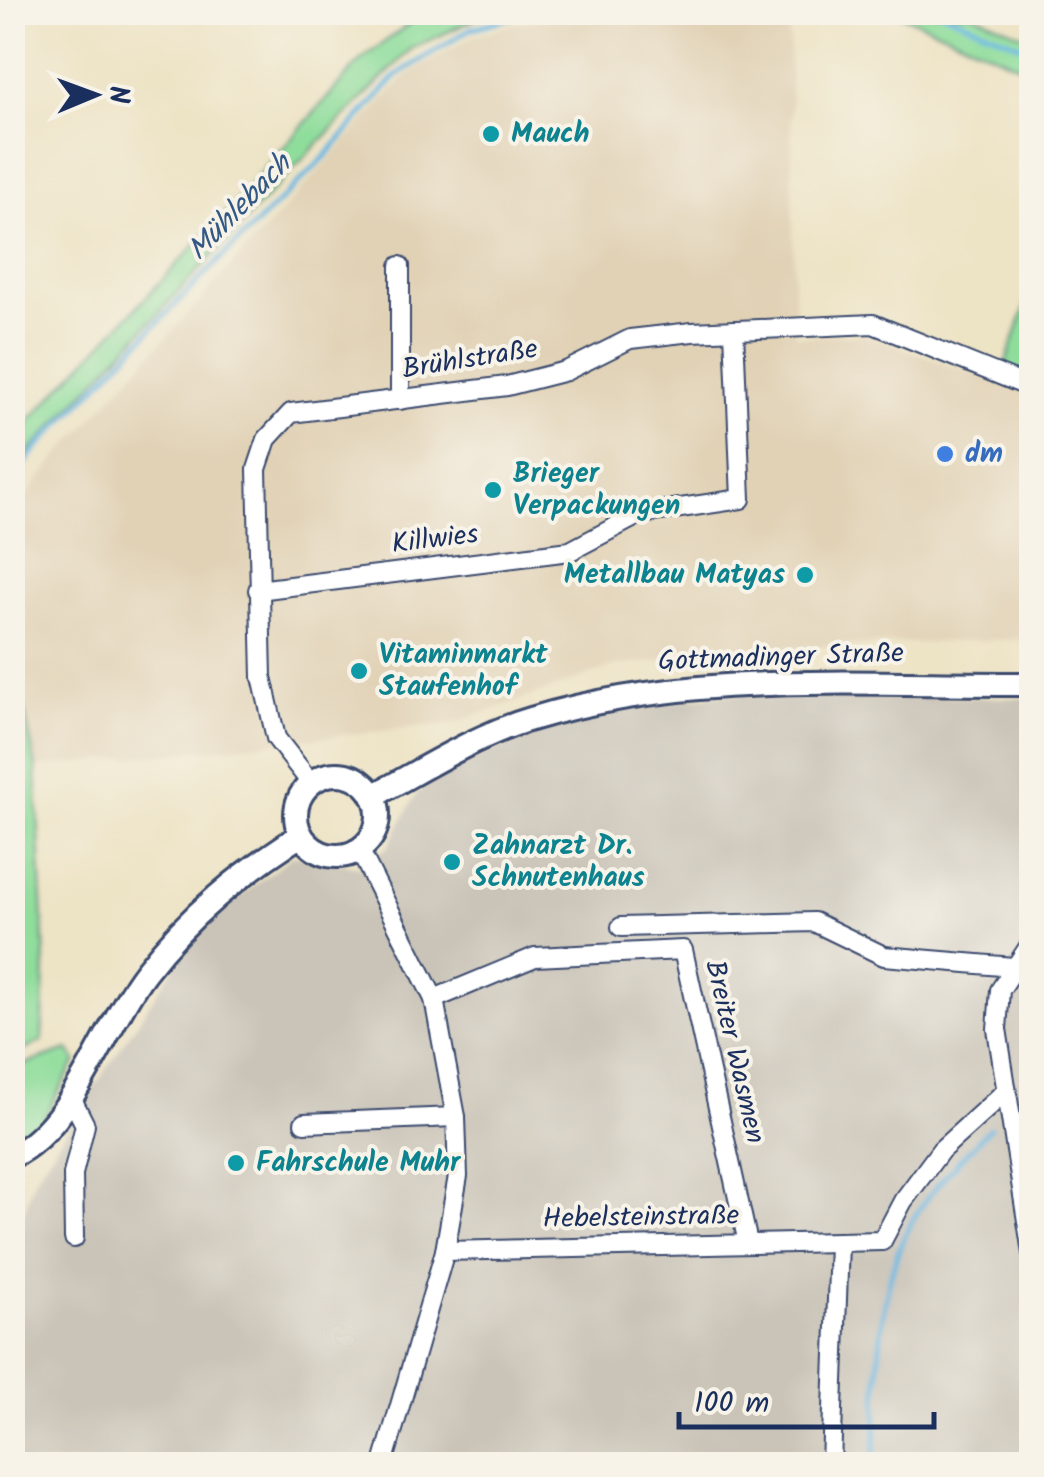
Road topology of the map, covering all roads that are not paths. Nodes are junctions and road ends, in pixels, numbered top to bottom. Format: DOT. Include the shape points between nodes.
graph roads {
  1 [pos="400,266"];
  2 [pos="734,330"];
  3 [pos="1032,388"];
  4 [pos="400,400"];
  5 [pos="258,590"];
  6 [pos="1032,684"];
  7 [pos="311,783"];
  8 [pos="374,796"];
  9 [pos="301,835"];
  10 [pos="358,850"];
  11 [pos="621,927"];
  12 [pos="1032,942"];
  13 [pos="1013,967"];
  14 [pos="434,999"];
  15 [pos="1006,1091"];
  16 [pos="71,1097"];
  17 [pos="456,1117"];
  18 [pos="304,1123"];
  19 [pos="12,1156"];
  20 [pos="1026,1185"];
  21 [pos="74,1238"];
  22 [pos="748,1243"];
  23 [pos="839,1244"];
  24 [pos="445,1251"];
  25 [pos="1032,1252"];
  26 [pos="383,1464"];
  27 [pos="831,1464"];
  1 -- 4 [label="street"];
  2 -- 3 [label="street, Brühlstraße" via="873,324"];
  2 -- 4 [label="street, Brühlstraße" via="630,340 566,371"];
  2 -- 5 [label="street, Killwies" via="741,499 640,514 570,551"];
  4 -- 5 [label="street, Brühlstraße" via="291,413 268,439 258,469"];
  5 -- 7 [label="street, Brühlstraße" via="262,678 276,738"];
  6 -- 8 [label="main road, Gottmadinger Straße" via="717,686 618,696 527,720"];
  7 -- 8 [label="main road" via="345,774"];
  7 -- 9 [label="main road" via="296,807"];
  8 -- 10 [label="main road" via="377,823"];
  9 -- 10 [label="main road" via="322,853"];
  9 -- 16 [label="main road" via="236,879 171,940 120,1009"];
  10 -- 14 [label="street"];
  11 -- 13 [label="street" via="814,922 884,956"];
  12 -- 13 [label="street"];
  13 -- 15 [label="street" via="1000,990 997,1029"];
  14 -- 17 [label="street"];
  14 -- 22 [label="street, Breiter Wasmen" via="535,958 684,950"];
  15 -- 20 [label="street"];
  15 -- 23 [label="street, Hebelsteinstraße" via="941,1150 882,1240"];
  16 -- 19 [label="main road" via="42,1136"];
  16 -- 21 [label="street" via="85,1125 73,1174"];
  17 -- 18 [label="street"];
  17 -- 24 [label="street" via="458,1176"];
  20 -- 25 [label="street"];
  22 -- 23 [label="street, Hebelsteinstraße"];
  22 -- 24 [label="street, Hebelsteinstraße"];
  23 -- 27 [label="street"];
  24 -- 26 [label="street"];
}
